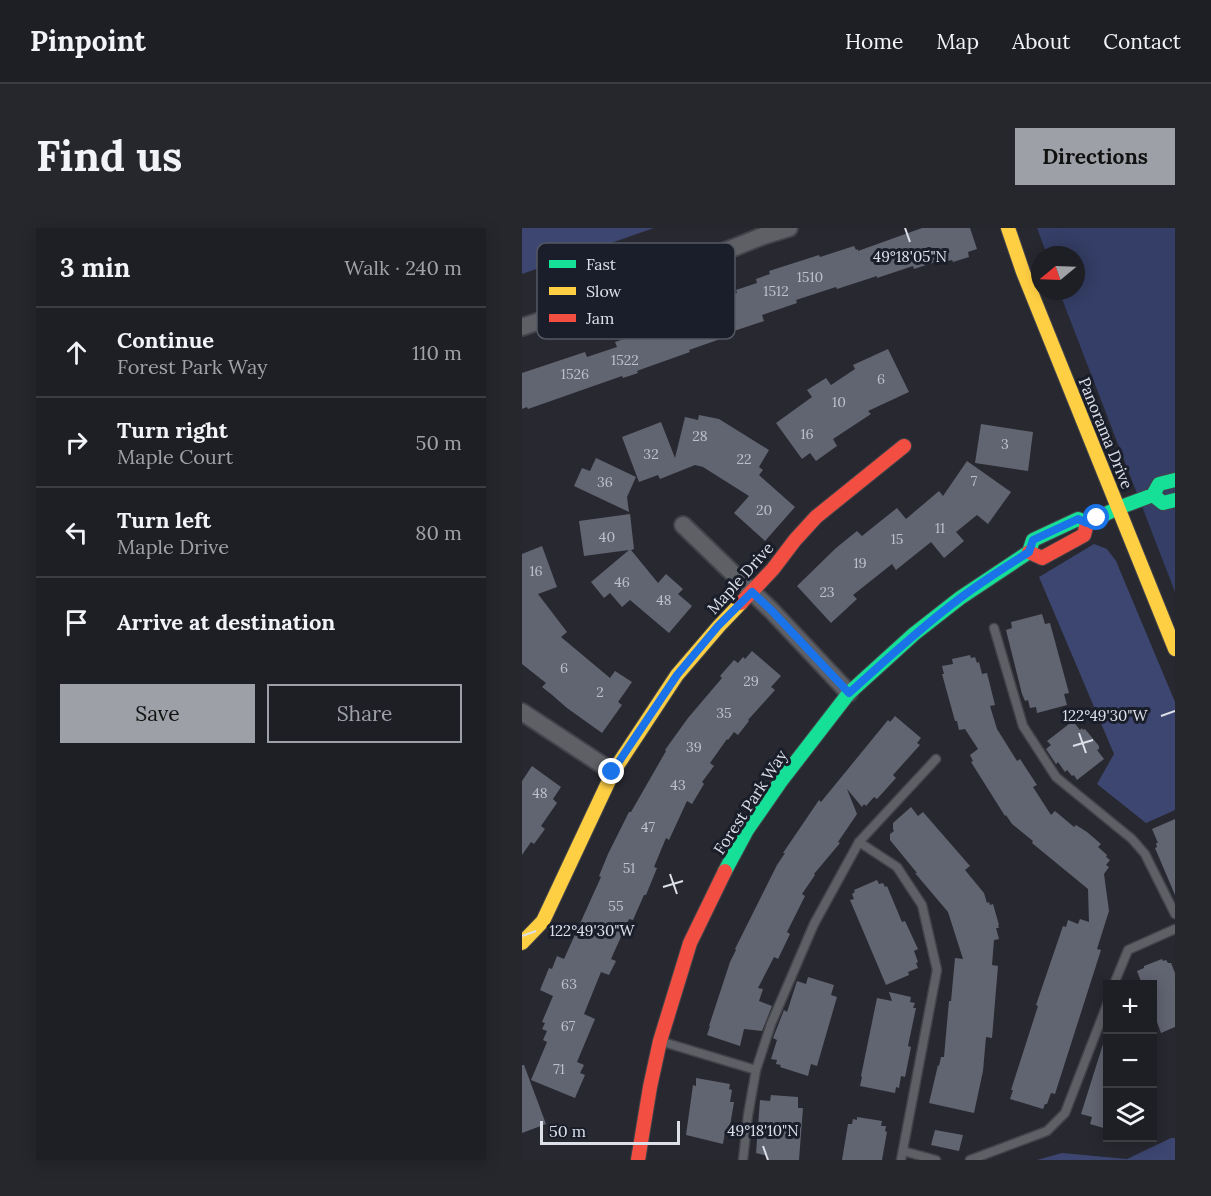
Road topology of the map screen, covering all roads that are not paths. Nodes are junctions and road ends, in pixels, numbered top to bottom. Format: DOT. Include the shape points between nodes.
graph roads {
  1 [pos="789,228"];
  2 [pos="1008,228"];
  3 [pos="735,247"];
  4 [pos="537,322"];
  5 [pos="522,327"];
  6 [pos="904,446"];
  7 [pos="1175,480"];
  8 [pos="1153,495"];
  9 [pos="1175,500"];
  10 [pos="1118,508"];
  11 [pos="1087,523"];
  12 [pos="683,525"];
  13 [pos="1029,552"];
  14 [pos="752,592"];
  15 [pos="994,628"];
  16 [pos="1175,649"];
  17 [pos="849,693"];
  18 [pos="522,712"];
  19 [pos="936,759"];
  20 [pos="612,772"];
  21 [pos="859,842"];
  22 [pos="1175,914"];
  23 [pos="1175,929"];
  24 [pos="522,943"];
  25 [pos="1116,980"];
  26 [pos="1103,1013"];
  27 [pos="660,1041"];
  28 [pos="756,1070"];
  29 [pos="902,1155"];
  30 [pos="638,1160"];
  31 [pos="743,1160"];
  32 [pos="936,1160"];
  33 [pos="970,1160"];
  1 -- 3 [label="street"];
  2 -- 10 [label="street, Panorama Drive"];
  4 -- 5 [label="street"];
  6 -- 14 [label="street, Maple Drive" via="816,518"];
  7 -- 8 [label="street, Forest Park Way" via="1159,484"];
  8 -- 9 [label="street" via="1163,502"];
  8 -- 10 [label="street, Forest Park Way"];
  10 -- 11 [label="street, Forest Park Way"];
  10 -- 16 [label="street, Panorama Drive"];
  11 -- 13 [label="street, Forest Park Way" via="1078,519 1033,540"];
  11 -- 13 [label="street, Forest Park Way" via="1084,535 1042,558"];
  12 -- 14 [label="street"];
  13 -- 17 [label="street, Forest Park Way" via="914,634"];
  14 -- 17 [label="street"];
  14 -- 20 [label="street, Maple Drive" via="677,675"];
  15 -- 22 [label="lane" via="1023,726 1056,777 1145,854"];
  17 -- 27 [label="street, Forest Park Way" via="781,781 724,872 690,943"];
  18 -- 20 [label="street"];
  19 -- 21 [label="lane"];
  20 -- 24 [label="street, Maple Drive" via="543,921"];
  21 -- 28 [label="lane" via="814,924 771,1024"];
  21 -- 29 [label="lane" via="897,867 922,905 937,970"];
  23 -- 25 [label="lane" via="1128,950"];
  26 -- 33 [label="lane" via="1065,1113 1047,1131"];
  27 -- 28 [label="lane"];
  27 -- 30 [label="street, Forest Park Way"];
  28 -- 31 [label="lane"];
  29 -- 32 [label="lane"];
}
